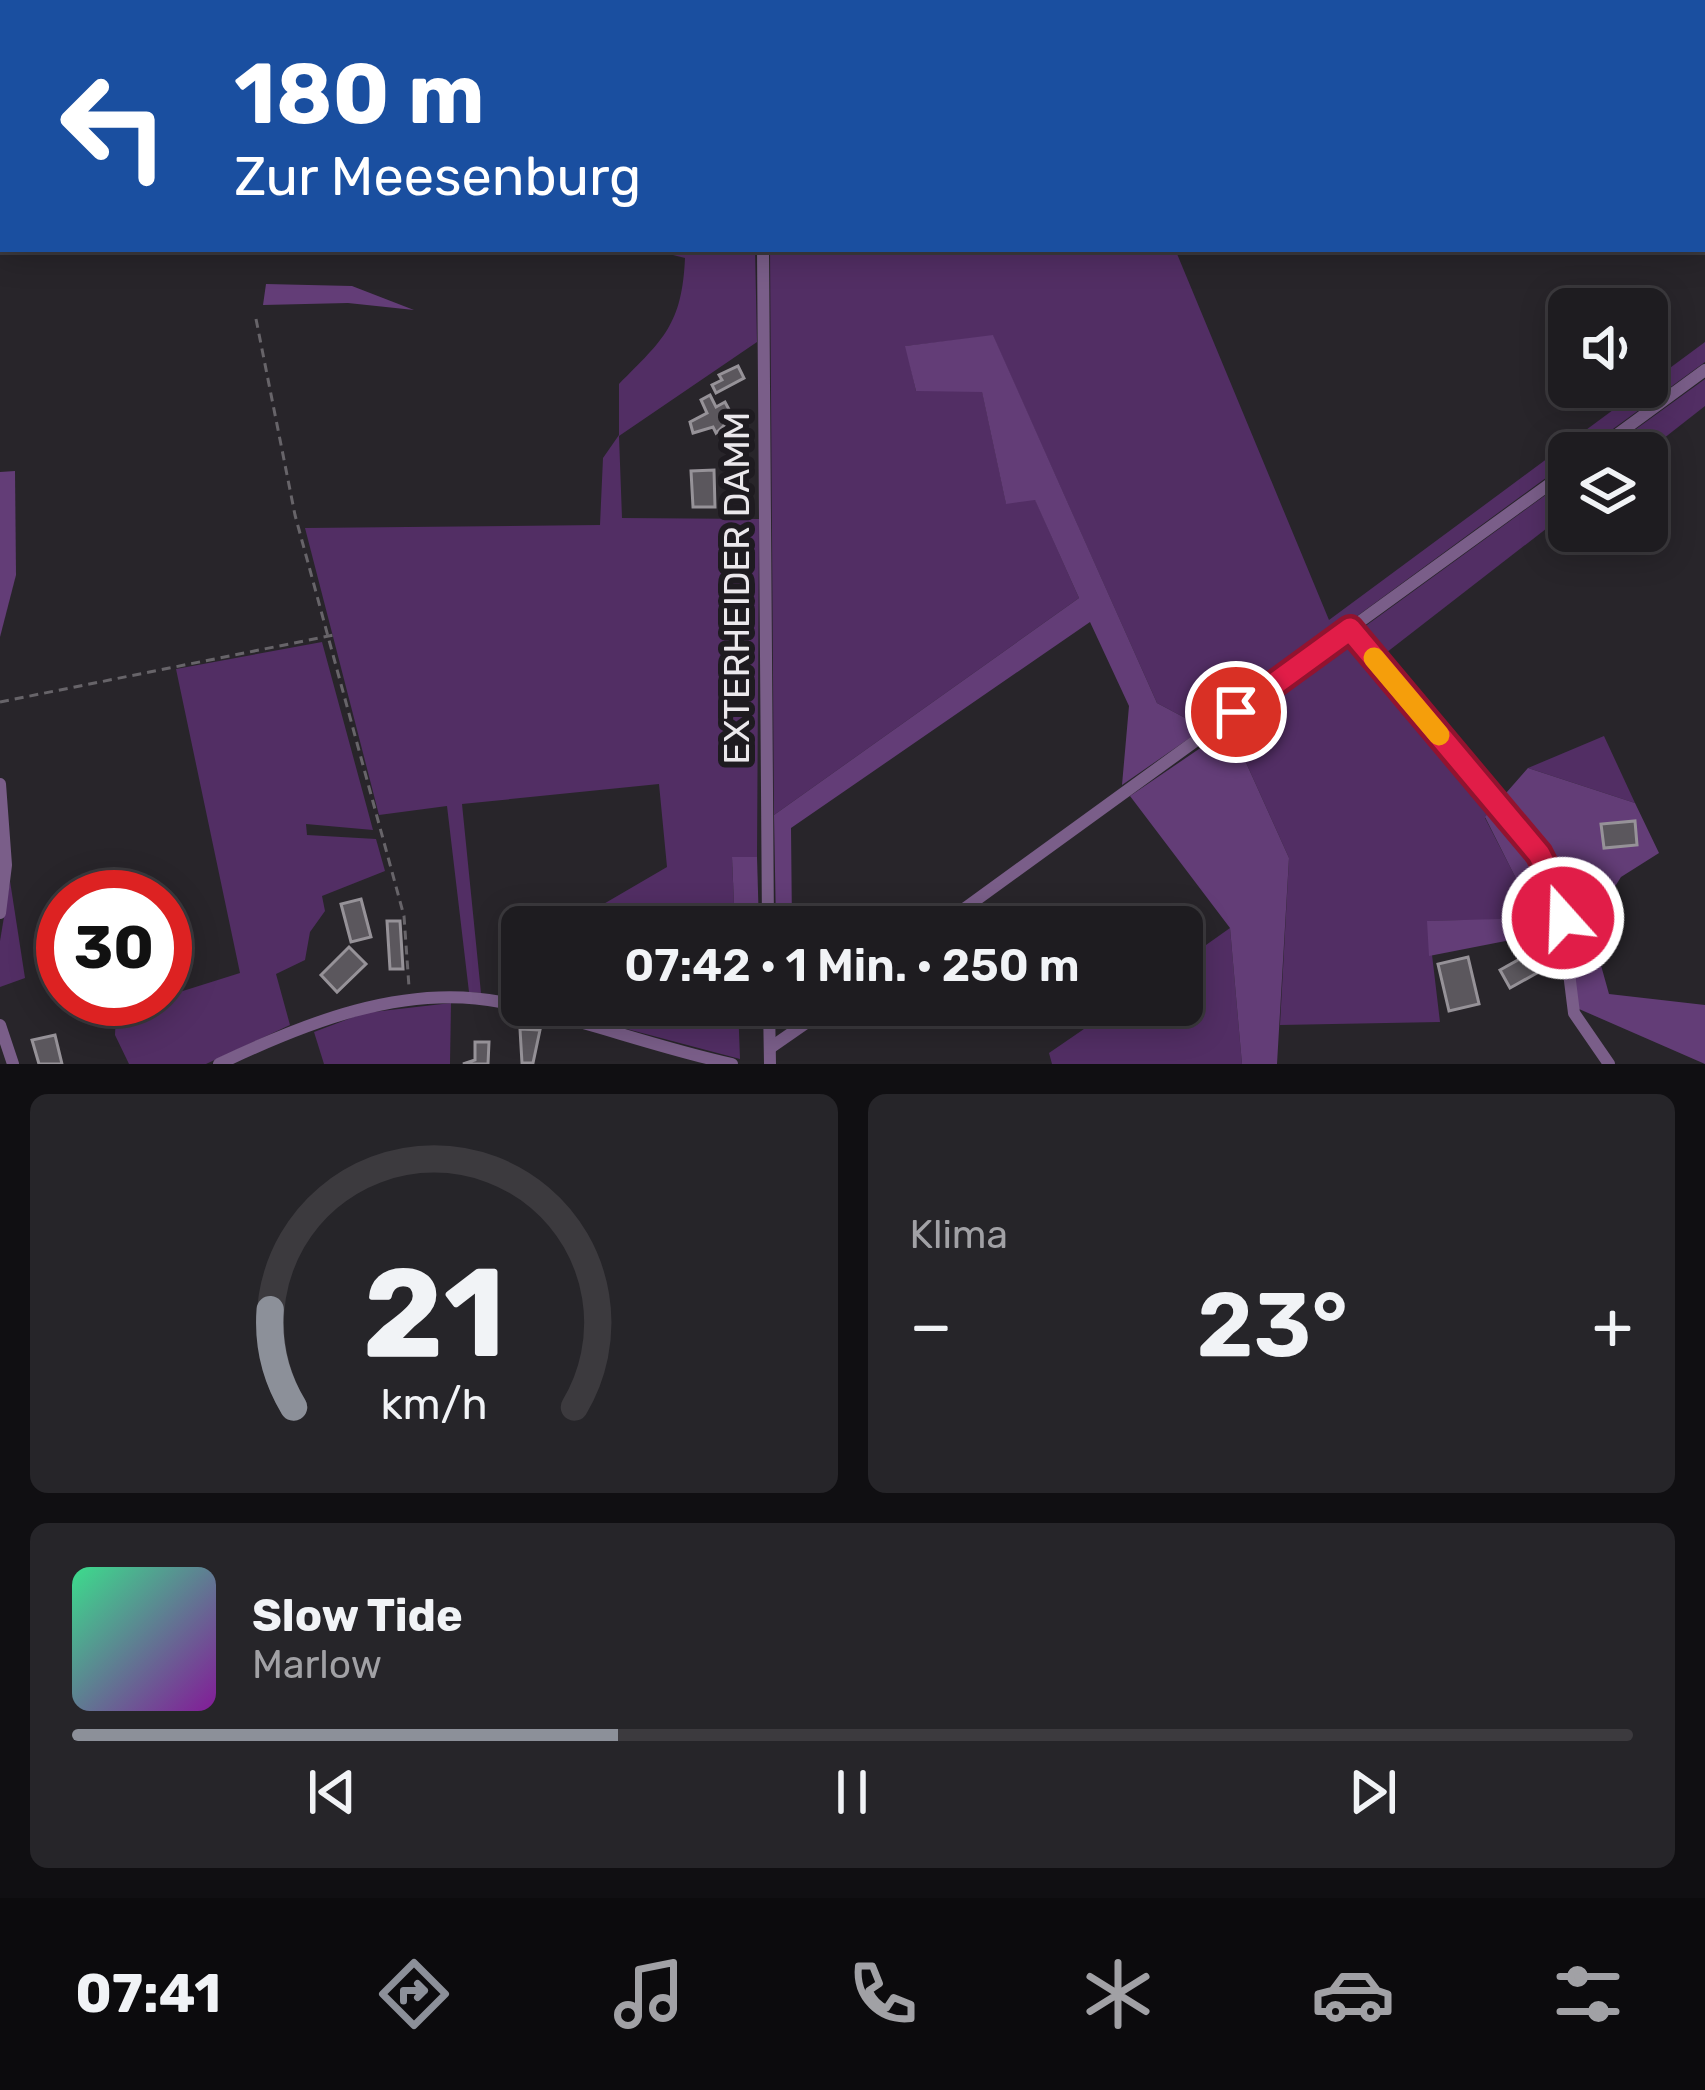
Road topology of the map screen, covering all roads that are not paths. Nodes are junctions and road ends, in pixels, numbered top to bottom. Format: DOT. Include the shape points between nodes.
graph roads {
  1 [pos="763,252"];
  2 [pos="1705,370"];
  3 [pos="1621,432"];
  4 [pos="1548,485"];
  5 [pos="1350,629"];
  6 [pos="0,784"];
  7 [pos="768,906"];
  8 [pos="968,906"];
  9 [pos="0,913"];
  10 [pos="0,1025"];
  11 [pos="769,1026"];
  12 [pos="802,1026"];
  13 [pos="770,1048"];
  14 [pos="13,1064"];
  15 [pos="219,1064"];
  16 [pos="731,1064"];
  17 [pos="770,1064"];
  18 [pos="1609,1064"];
  1 -- 7 [label="street, EXTERHEIDER DAMM"];
  2 -- 3 [label="street"];
  4 -- 5 [label="street"];
  5 -- 8 [label="street"];
  5 -- 18 [label="street" via="1539,854 1559,893 1574,1013"];
  6 -- 9 [label="street"];
  10 -- 14 [label="street"];
  11 -- 13 [label="street"];
  12 -- 13 [label="street"];
  13 -- 17 [label="street"];
  15 -- 16 [label="street" via="364,1007 409,1001 499,1002"];
}
